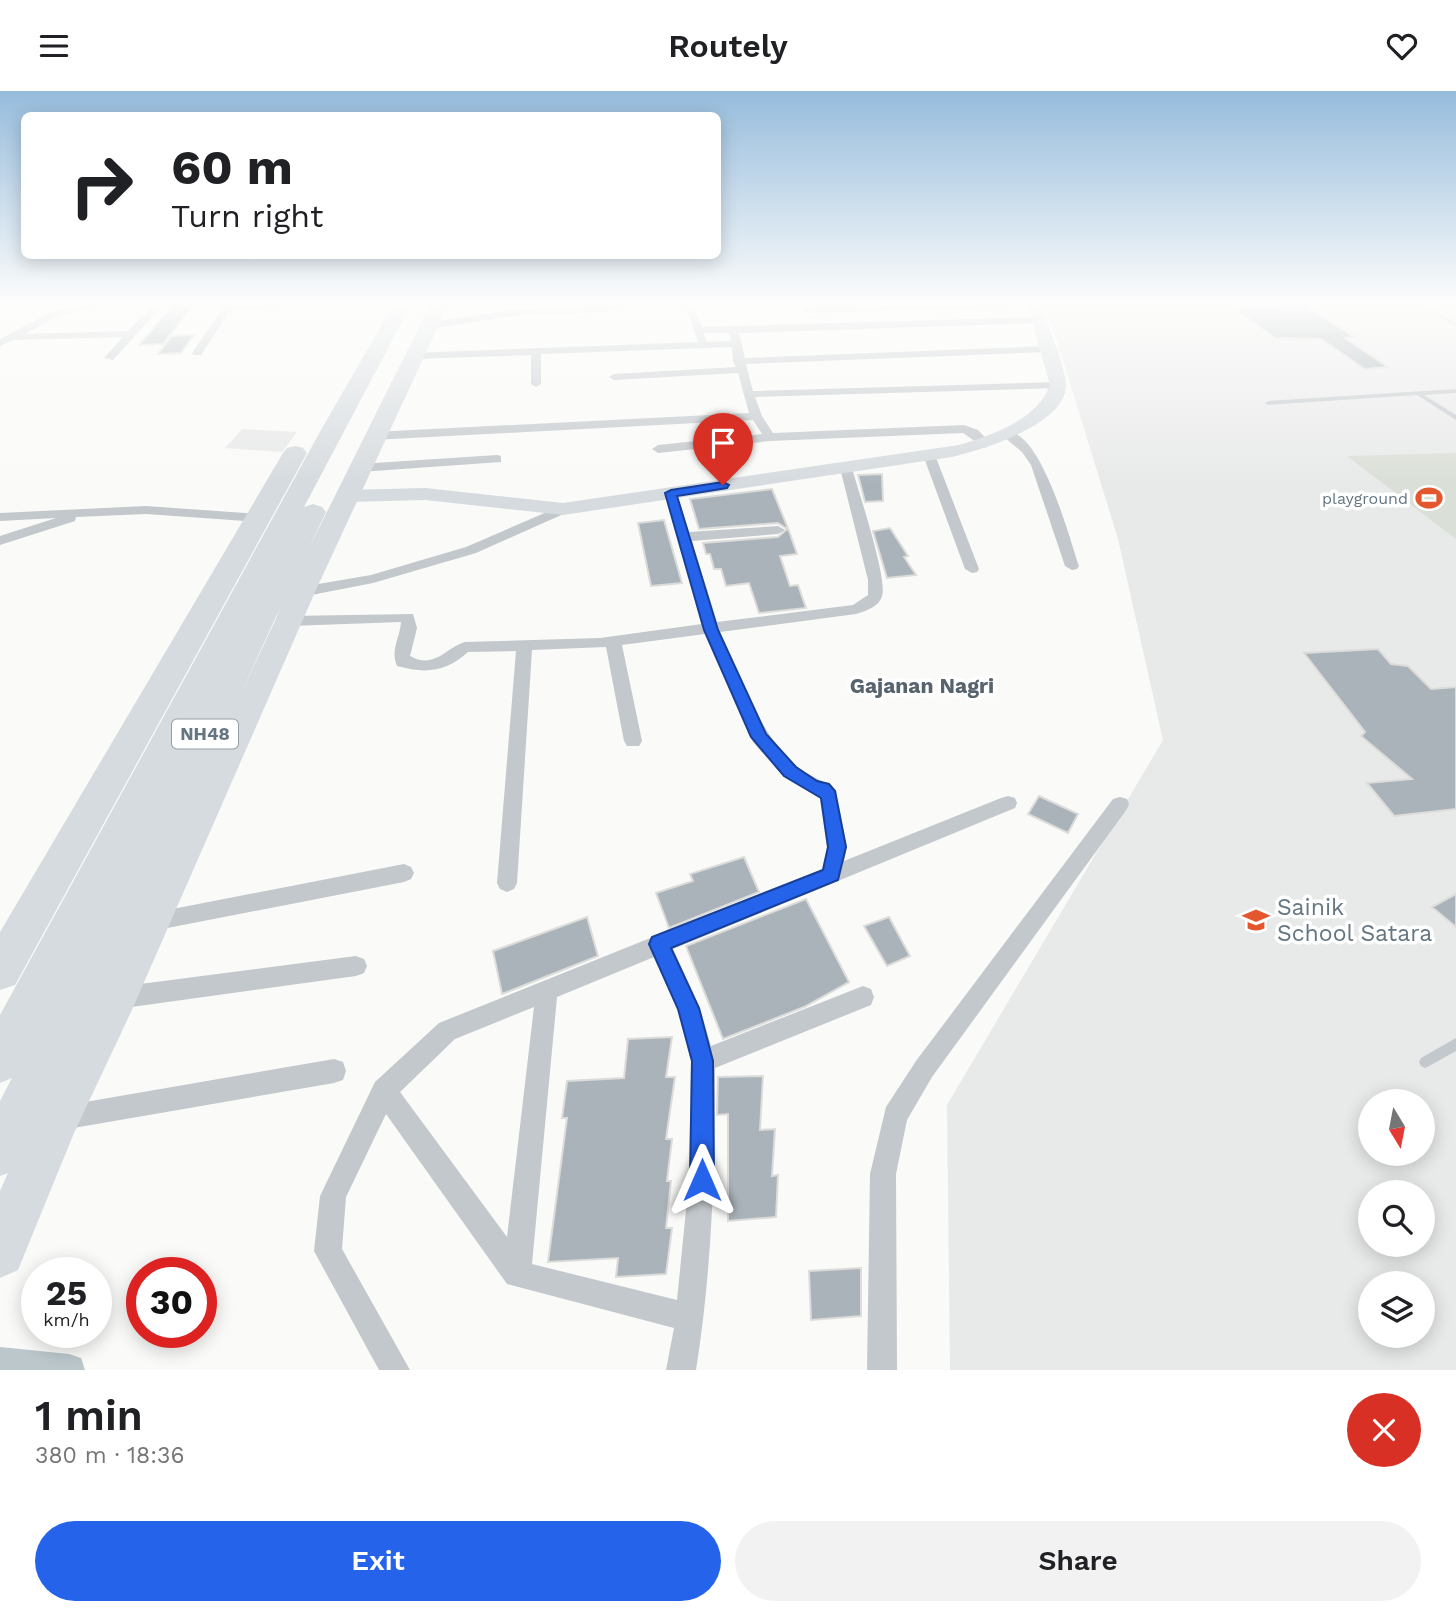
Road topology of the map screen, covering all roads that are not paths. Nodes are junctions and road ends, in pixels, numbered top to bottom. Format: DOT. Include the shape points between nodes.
graph roads {
  1 [pos="372,365"];
  2 [pos="376,365"];
  3 [pos="386,365"];
  4 [pos="410,365"];
  5 [pos="536,365"];
  6 [pos="740,365"];
  7 [pos="746,365"];
  8 [pos="1052,365"];
  9 [pos="614,377"];
  10 [pos="536,384"];
  11 [pos="1058,385"];
  12 [pos="1456,391"];
  13 [pos="748,394"];
  14 [pos="1418,394"];
  15 [pos="1268,403"];
  16 [pos="757,416"];
  17 [pos="1456,418"];
  18 [pos="1008,434"];
  19 [pos="373,436"];
  20 [pos="770,437"];
  21 [pos="985,443"];
  22 [pos="658,449"];
  23 [pos="929,455"];
  24 [pos="497,459"];
  25 [pos="846,468"];
  26 [pos="353,482"];
  27 [pos="671,493"];
  28 [pos="563,509"];
  29 [pos="85,511"];
  30 [pos="0,517"];
  31 [pos="258,518"];
  32 [pos="778,530"];
  33 [pos="684,537"];
  34 [pos="0,541"];
  35 [pos="1072,566"];
  36 [pos="972,569"];
  37 [pos="295,606"];
  38 [pos="711,630"];
  39 [pos="613,642"];
  40 [pos="524,647"];
  41 [pos="632,741"];
  42 [pos="1008,803"];
  43 [pos="1120,804"];
  44 [pos="404,873"];
  45 [pos="831,875"];
  46 [pos="507,883"];
  47 [pos="152,922"];
  48 [pos="659,944"];
  49 [pos="356,966"];
  50 [pos="0,971"];
  51 [pos="547,989"];
  52 [pos="863,997"];
  53 [pos="116,998"];
  54 [pos="1456,1044"];
  55 [pos="0,1060"];
  56 [pos="702,1061"];
  57 [pos="1426,1062"];
  58 [pos="334,1071"];
  59 [pos="384,1091"];
  60 [pos="56,1119"];
  61 [pos="0,1152"];
  62 [pos="0,1252"];
  63 [pos="517,1274"];
  64 [pos="690,1318"];
  65 [pos="395,1370"];
  66 [pos="681,1370"];
  67 [pos="882,1370"];
  1 -- 31 [label="highway"];
  2 -- 55 [label="highway, NH48" via="332,430"];
  3 -- 61 [label="highway, NH48"];
  4 -- 19 [label="highway"];
  5 -- 10 [label="street"];
  6 -- 7 [label="street"];
  6 -- 9 [label="street"];
  6 -- 13 [label="street"];
  8 -- 11 [label="street"];
  11 -- 13 [label="street"];
  11 -- 18 [label="street" via="1056,395 1030,422"];
  12 -- 14 [label="lane"];
  13 -- 16 [label="street"];
  14 -- 15 [label="lane"];
  14 -- 17 [label="lane"];
  16 -- 19 [label="street"];
  16 -- 20 [label="street"];
  18 -- 21 [label="street"];
  18 -- 35 [label="street" via="1037,465"];
  19 -- 26 [label="highway"];
  20 -- 21 [label="street" via="964,429"];
  20 -- 22 [label="street"];
  21 -- 23 [label="street"];
  23 -- 25 [label="street"];
  23 -- 36 [label="street"];
  24 -- 26 [label="street"];
  25 -- 27 [label="street"];
  25 -- 38 [label="street" via="875,580 875,596 856,609"];
  26 -- 28 [label="street"];
  26 -- 37 [label="highway"];
  27 -- 28 [label="street"];
  27 -- 33 [label="street"];
  28 -- 37 [label="street" via="471,550"];
  29 -- 30 [label="street"];
  29 -- 31 [label="street"];
  29 -- 34 [label="street"];
  31 -- 50 [label="highway"];
  32 -- 33 [label="street"];
  33 -- 38 [label="street"];
  37 -- 40 [label="street" via="408,617 411,624 401,656 403,662 414,665 452,659 466,647"];
  37 -- 47 [label="highway"];
  38 -- 39 [label="street"];
  38 -- 45 [label="street" via="759,737 790,772 829,796 837,847"];
  39 -- 40 [label="street"];
  39 -- 41 [label="street"];
  40 -- 46 [label="street"];
  42 -- 45 [label="street"];
  43 -- 67 [label="street" via="924,1069 895,1116 883,1174"];
  44 -- 47 [label="street"];
  45 -- 48 [label="street"];
  47 -- 53 [label="highway"];
  48 -- 51 [label="street"];
  48 -- 56 [label="street" via="689,1008"];
  49 -- 53 [label="street"];
  51 -- 59 [label="street" via="447,1031"];
  51 -- 63 [label="street"];
  52 -- 56 [label="street"];
  53 -- 60 [label="highway"];
  54 -- 57 [label="lane"];
  56 -- 64 [label="street" via="702,1180"];
  58 -- 60 [label="street"];
  59 -- 63 [label="street"];
  59 -- 65 [label="street" via="333,1196 328,1251"];
  60 -- 62 [label="highway"];
  63 -- 64 [label="street"];
  64 -- 66 [label="street"];
}
